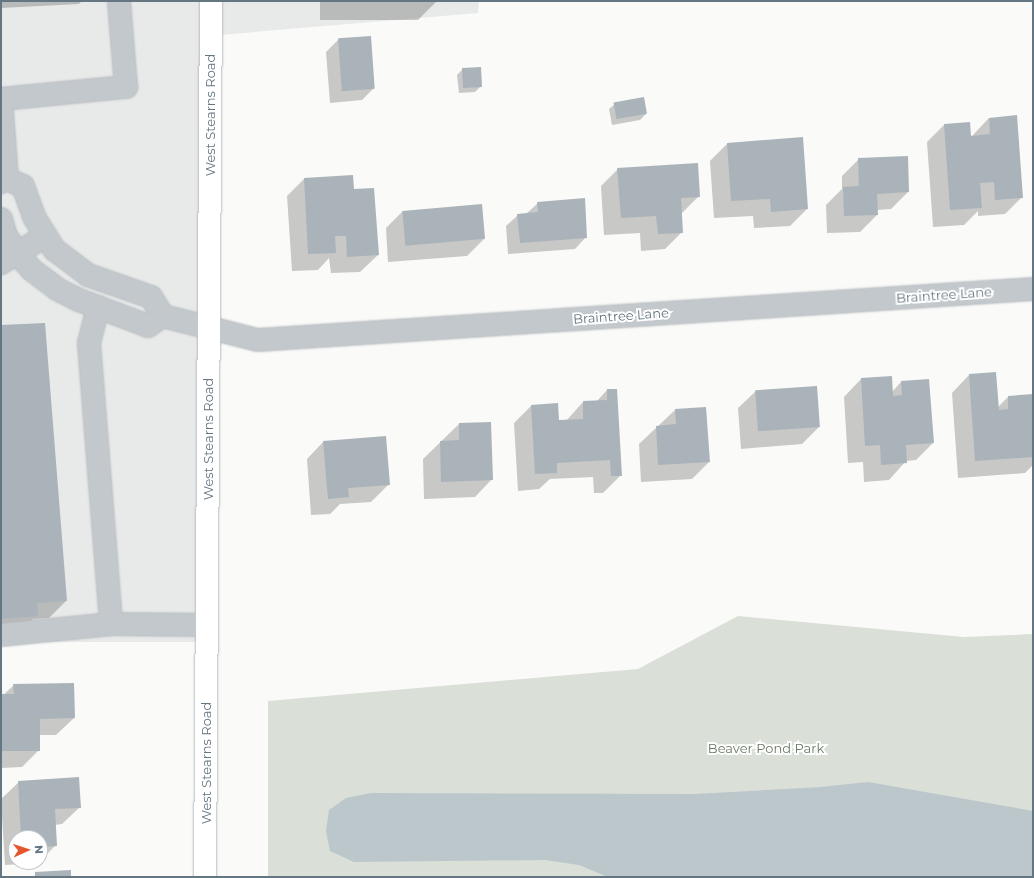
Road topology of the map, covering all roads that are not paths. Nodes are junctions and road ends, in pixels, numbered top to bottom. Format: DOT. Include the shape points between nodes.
graph roads {
  1 [pos="119,1"];
  2 [pos="211,1"];
  3 [pos="1,99"];
  4 [pos="4,181"];
  5 [pos="1,219"];
  6 [pos="45,236"];
  7 [pos="9,258"];
  8 [pos="1033,289"];
  9 [pos="98,307"];
  10 [pos="163,316"];
  11 [pos="209,328"];
  12 [pos="111,624"];
  13 [pos="207,625"];
  14 [pos="1,635"];
  15 [pos="205,877"];
  1 -- 3 [label="street" via="126,87"];
  2 -- 11 [label="main road, West Stearns Road"];
  3 -- 4 [label="street"];
  4 -- 6 [label="street" via="23,186 34,217"];
  5 -- 7 [label="street"];
  6 -- 7 [label="street"];
  6 -- 10 [label="street" via="55,250 88,275 151,297"];
  7 -- 9 [label="street" via="32,270 57,289"];
  8 -- 11 [label="street, Braintree Lane" via="258,340"];
  9 -- 10 [label="street" via="148,326"];
  9 -- 12 [label="street" via="89,343"];
  10 -- 11 [label="street, Braintree Lane"];
  11 -- 13 [label="main road, West Stearns Road"];
  12 -- 13 [label="street"];
  12 -- 14 [label="street"];
  13 -- 15 [label="main road, West Stearns Road"];
}
